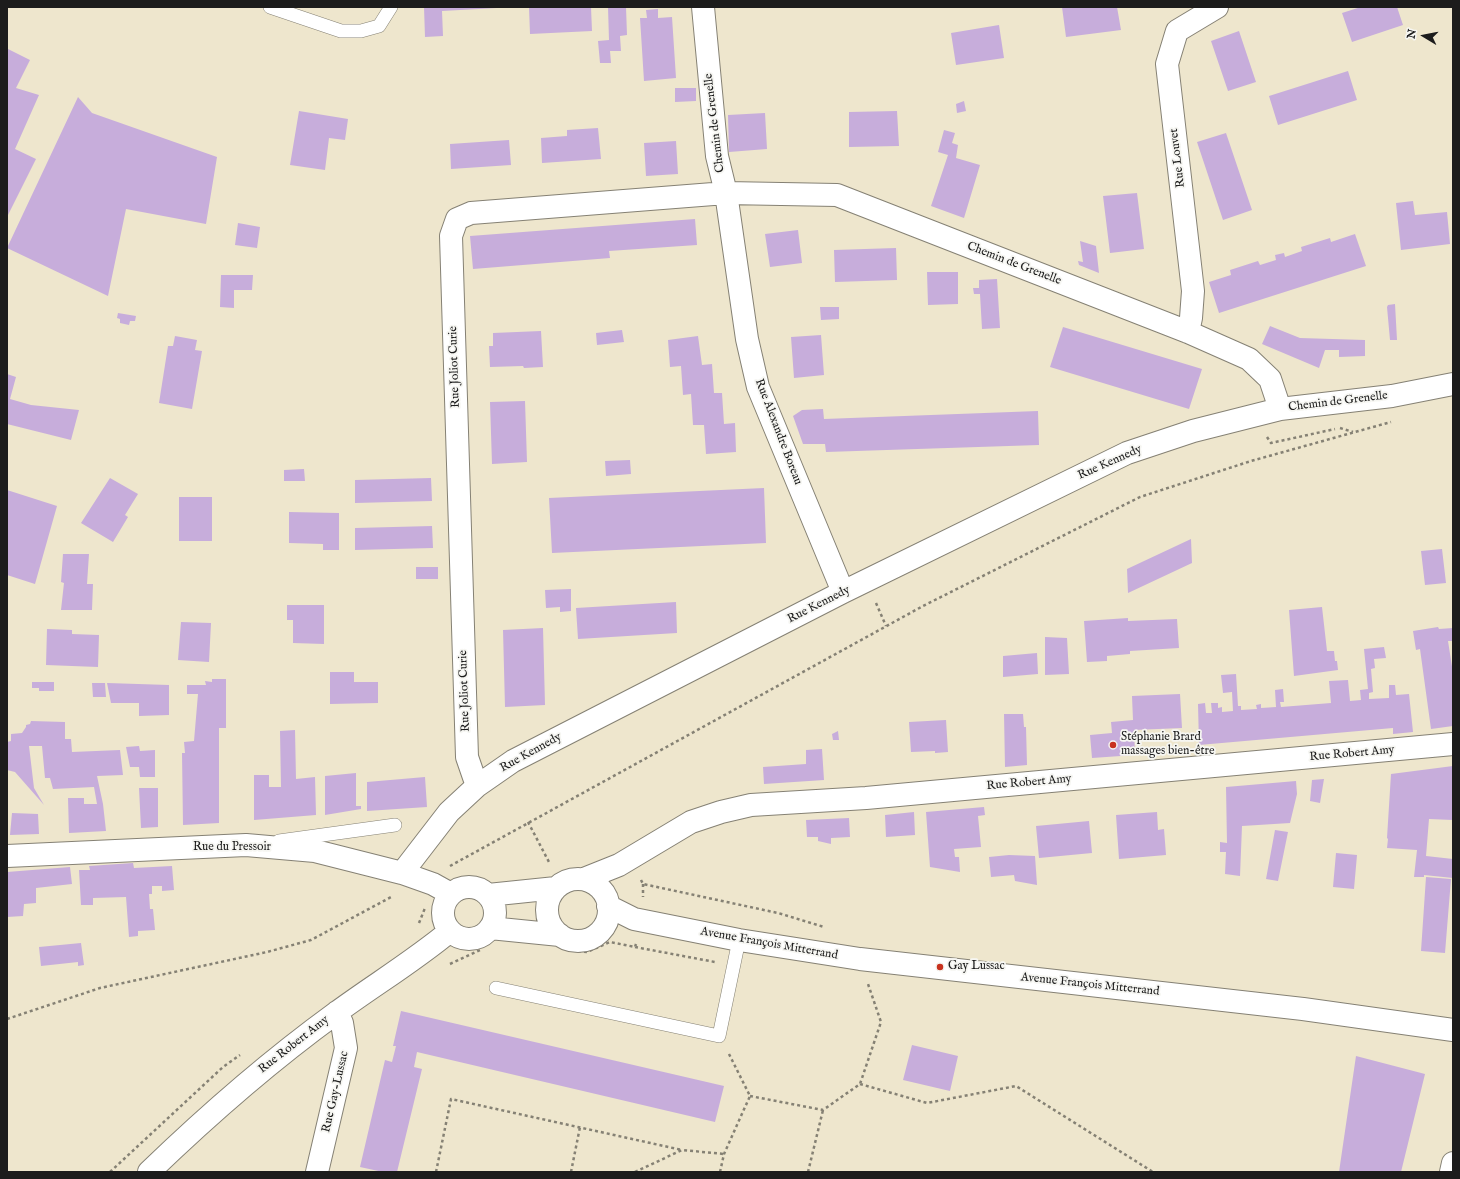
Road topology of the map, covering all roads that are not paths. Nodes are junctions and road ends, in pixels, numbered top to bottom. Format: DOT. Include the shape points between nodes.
graph roads {
  1 [pos="270,7"];
  2 [pos="392,7"];
  3 [pos="703,7"];
  4 [pos="1217,7"];
  5 [pos="726,193"];
  6 [pos="1188,332"];
  7 [pos="1453,384"];
  8 [pos="1280,409"];
  9 [pos="843,592"];
  10 [pos="1453,744"];
  11 [pos="477,786"];
  12 [pos="395,825"];
  13 [pos="246,845"];
  14 [pos="7,856"];
  15 [pos="624,861"];
  16 [pos="402,873"];
  17 [pos="584,879"];
  18 [pos="556,888"];
  19 [pos="451,894"];
  20 [pos="488,895"];
  21 [pos="607,900"];
  22 [pos="634,919"];
  23 [pos="490,928"];
  24 [pos="450,931"];
  25 [pos="601,931"];
  26 [pos="560,935"];
  27 [pos="739,940"];
  28 [pos="496,988"];
  29 [pos="337,1012"];
  30 [pos="1453,1030"];
  31 [pos="1453,1163"];
  32 [pos="149,1172"];
  33 [pos="317,1172"];
  34 [pos="1451,1172"];
  1 -- 2 [label="lane" via="341,31 361,31 379,26"];
  3 -- 5 [label="street, Chemin de Grenelle" via="717,156"];
  4 -- 6 [label="street, Rue Louvet" via="1177,31 1167,64 1193,291"];
  5 -- 6 [label="street, Chemin de Grenelle" via="837,195"];
  5 -- 9 [label="street, Rue Alexandre Boreau" via="747,339 758,387"];
  5 -- 11 [label="street, Rue Joliot Curie" via="471,213 457,219 451,236 467,757"];
  6 -- 8 [label="street, Chemin de Grenelle" via="1249,360 1270,379"];
  7 -- 8 [label="street, Chemin de Grenelle" via="1392,396"];
  8 -- 9 [label="street, Rue Kennedy" via="1193,431 1127,453"];
  9 -- 11 [label="street, Rue Kennedy" via="513,761"];
  10 -- 15 [label="street, Rue Robert Amy" via="866,798 751,805 691,822"];
  11 -- 16 [label="street, Rue Kennedy" via="449,812"];
  12 -- 13 [label="lane"];
  13 -- 14 [label="street, Rue du Pressoir"];
  13 -- 16 [label="street, Rue du Pressoir" via="315,851"];
  15 -- 17 [label="street, Rue Robert Amy"];
  15 -- 21 [label="street"];
  16 -- 19 [label="street, Rue du Pressoir" via="433,884"];
  17 -- 18 [label="street" via="564,882"];
  17 -- 21 [label="street" via="591,881"];
  18 -- 20 [label="street"];
  18 -- 26 [label="street" via="547,907 552,927"];
  19 -- 20 [label="street" via="458,889 474,887"];
  19 -- 24 [label="street" via="446,900 443,912 445,925"];
  20 -- 23 [label="street" via="495,912"];
  21 -- 22 [label="street, Avenue François Mitterrand"];
  21 -- 25 [label="street" via="608,919"];
  22 -- 25 [label="street"];
  22 -- 27 [label="street, Avenue François Mitterrand"];
  23 -- 24 [label="street" via="483,935 466,939"];
  23 -- 26 [label="street"];
  24 -- 29 [label="street, Rue Robert Amy" via="422,955"];
  25 -- 26 [label="street" via="584,940 567,939"];
  27 -- 28 [label="lane" via="719,1036"];
  27 -- 30 [label="street, Avenue François Mitterrand" via="860,959 1303,1009"];
  29 -- 32 [label="street, Rue Robert Amy" via="268,1064"];
  29 -- 33 [label="street, Rue Gay-Lussac" via="342,1022 346,1048"];
  31 -- 34 [label="street"];
}
